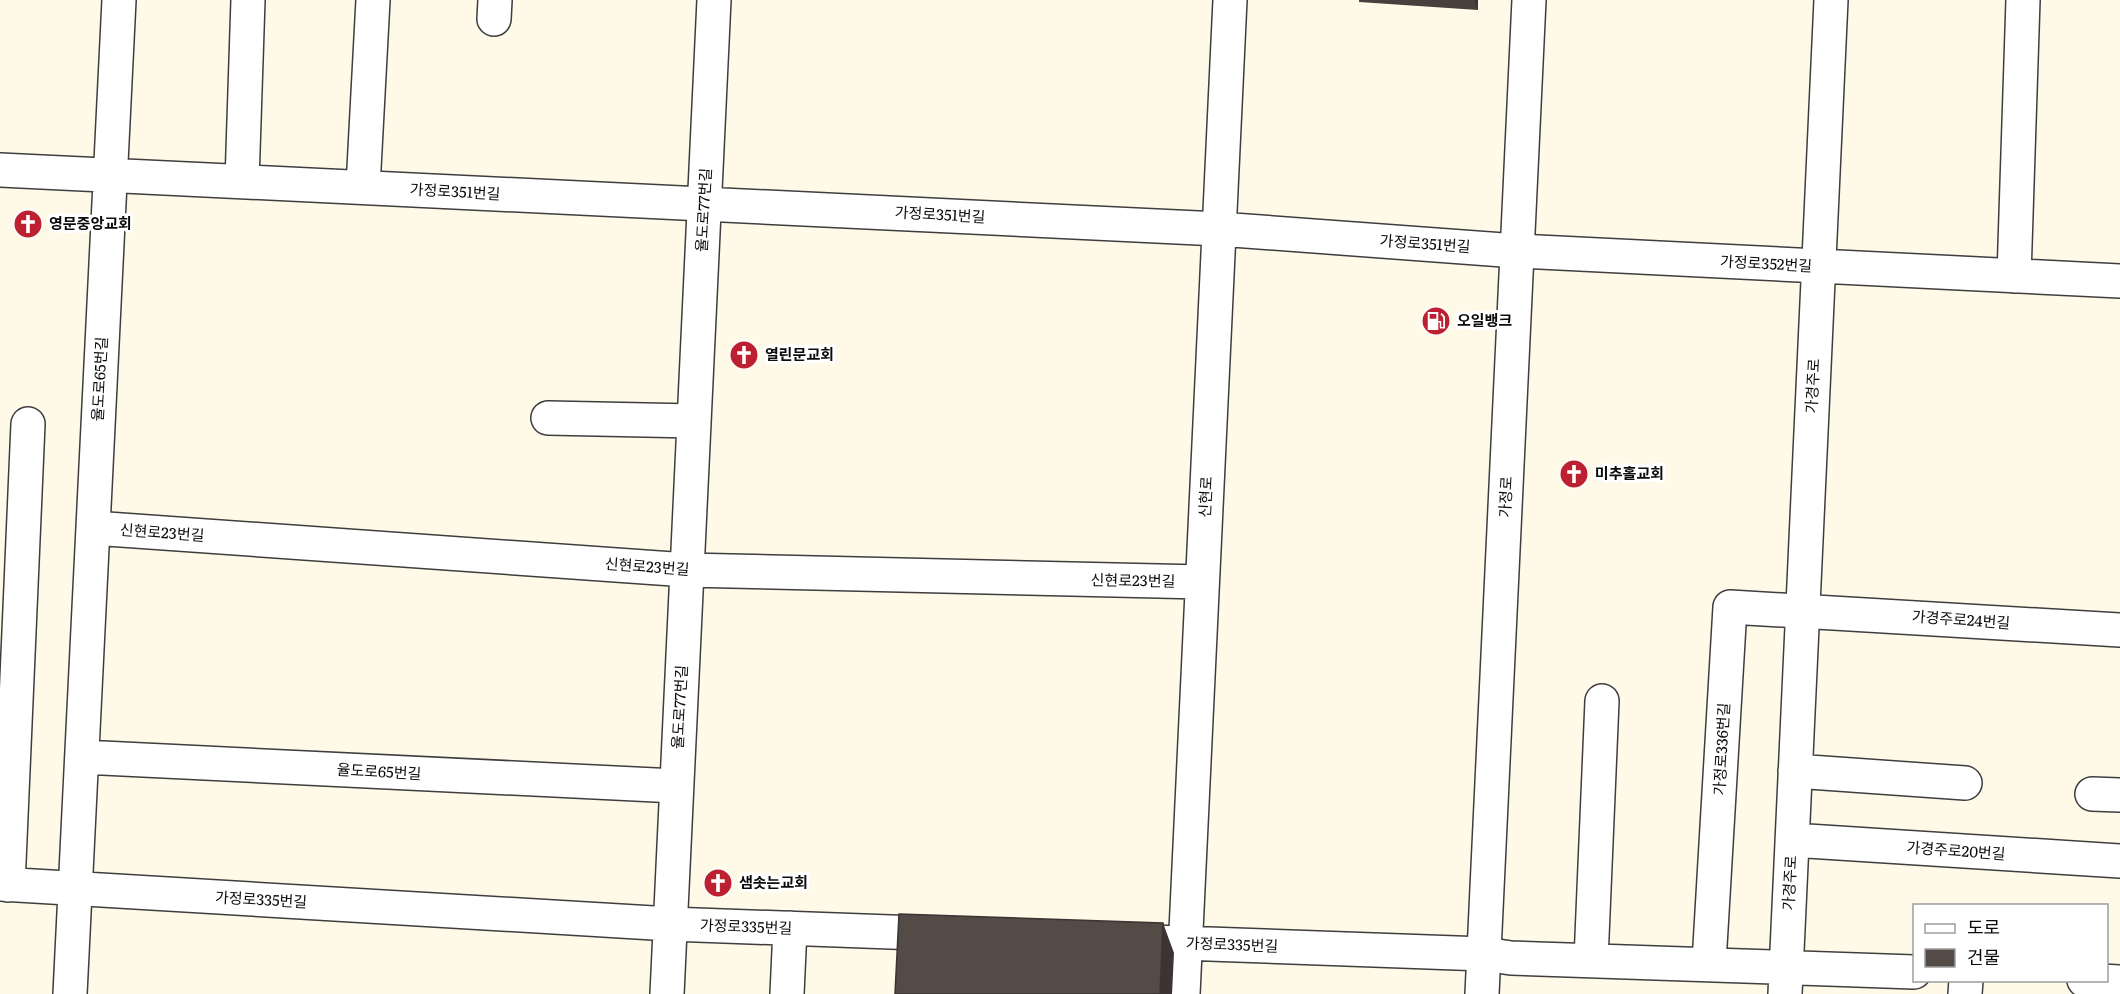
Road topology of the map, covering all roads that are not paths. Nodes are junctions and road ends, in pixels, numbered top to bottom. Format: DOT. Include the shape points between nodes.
graph roads {
  1 [pos="119,0"];
  2 [pos="248,0"];
  3 [pos="372,0"];
  4 [pos="714,0"];
  5 [pos="1230,0"];
  6 [pos="1529,0"];
  7 [pos="1831,0"];
  8 [pos="2024,0"];
  9 [pos="0,170"];
  10 [pos="110,175"];
  11 [pos="242,181"];
  12 [pos="363,187"];
  13 [pos="704,204"];
  14 [pos="1219,229"];
  15 [pos="1517,251"];
  16 [pos="1819,267"];
  17 [pos="2014,276"];
  18 [pos="2120,281"];
  19 [pos="548,418"];
  20 [pos="694,421"];
  21 [pos="28,423"];
  22 [pos="93,528"];
  23 [pos="687,570"];
  24 [pos="1202,582"];
  25 [pos="1803,610"];
  26 [pos="2120,630"];
  27 [pos="1602,701"];
  28 [pos="82,757"];
  29 [pos="1795,771"];
  30 [pos="1965,783"];
  31 [pos="676,786"];
  32 [pos="1792,840"];
  33 [pos="2120,861"];
  34 [pos="4,885"];
  35 [pos="76,889"];
  36 [pos="670,924"];
  37 [pos="790,928"];
  38 [pos="969,935"];
  39 [pos="1089,939"];
  40 [pos="1185,943"];
  41 [pos="1484,954"];
  42 [pos="1591,960"];
  43 [pos="1709,963"];
  44 [pos="1913,972"];
  45 [pos="1786,980"];
  46 [pos="70,994"];
  47 [pos="667,994"];
  48 [pos="787,994"];
  49 [pos="1183,994"];
  50 [pos="1482,994"];
  1 -- 10 [label="street, 율도로65번길"];
  2 -- 11 [label="street"];
  3 -- 12 [label="street"];
  4 -- 13 [label="street, 율도로77번길"];
  5 -- 14 [label="street, 신현로"];
  6 -- 15 [label="street, 가정로"];
  7 -- 16 [label="street, 가경주로"];
  8 -- 17 [label="street"];
  9 -- 10 [label="street, 가정로351번길"];
  10 -- 11 [label="street, 가정로351번길"];
  10 -- 22 [label="street, 율도로65번길"];
  11 -- 12 [label="street, 가정로351번길"];
  12 -- 13 [label="street, 가정로351번길"];
  13 -- 14 [label="street, 가정로351번길"];
  13 -- 20 [label="street, 율도로77번길"];
  14 -- 15 [label="street, 가정로351번길"];
  14 -- 24 [label="street, 신현로"];
  15 -- 16 [label="street, 가정로352번길"];
  15 -- 41 [label="street, 가정로"];
  16 -- 17 [label="street, 가정로352번길"];
  16 -- 25 [label="street, 가경주로"];
  17 -- 18 [label="street, 가정로352번길"];
  19 -- 20 [label="street"];
  20 -- 23 [label="street, 율도로77번길"];
  21 -- 34 [label="street, 가정로335번길"];
  22 -- 23 [label="street, 신현로23번길"];
  22 -- 28 [label="street, 율도로65번길"];
  23 -- 24 [label="street, 신현로23번길"];
  23 -- 31 [label="street, 율도로77번길"];
  24 -- 40 [label="street, 신현로"];
  25 -- 26 [label="street, 가경주로24번길"];
  25 -- 29 [label="street, 가경주로"];
  25 -- 43 [label="street, 가정로336번길" via="1730,607"];
  27 -- 42 [label="street"];
  28 -- 31 [label="street, 율도로65번길"];
  28 -- 35 [label="street, 율도로65번길"];
  29 -- 30 [label="street"];
  29 -- 32 [label="street, 가경주로"];
  31 -- 36 [label="street, 율도로77번길"];
  32 -- 33 [label="street, 가경주로20번길"];
  32 -- 45 [label="street, 가경주로"];
  34 -- 35 [label="street, 가정로335번길"];
  35 -- 36 [label="street, 가정로335번길"];
  35 -- 46 [label="street, 율도로65번길"];
  36 -- 37 [label="street, 가정로335번길"];
  36 -- 47 [label="street, 율도로77번길"];
  37 -- 38 [label="street, 가정로335번길"];
  37 -- 48 [label="street"];
  39 -- 40 [label="street, 가정로335번길"];
  40 -- 41 [label="street, 가정로335번길"];
  40 -- 49 [label="street, 신현로"];
  41 -- 42 [label="street"];
  41 -- 50 [label="street, 가정로"];
  42 -- 43 [label="street"];
  43 -- 45 [label="street"];
  44 -- 45 [label="street"];
}
